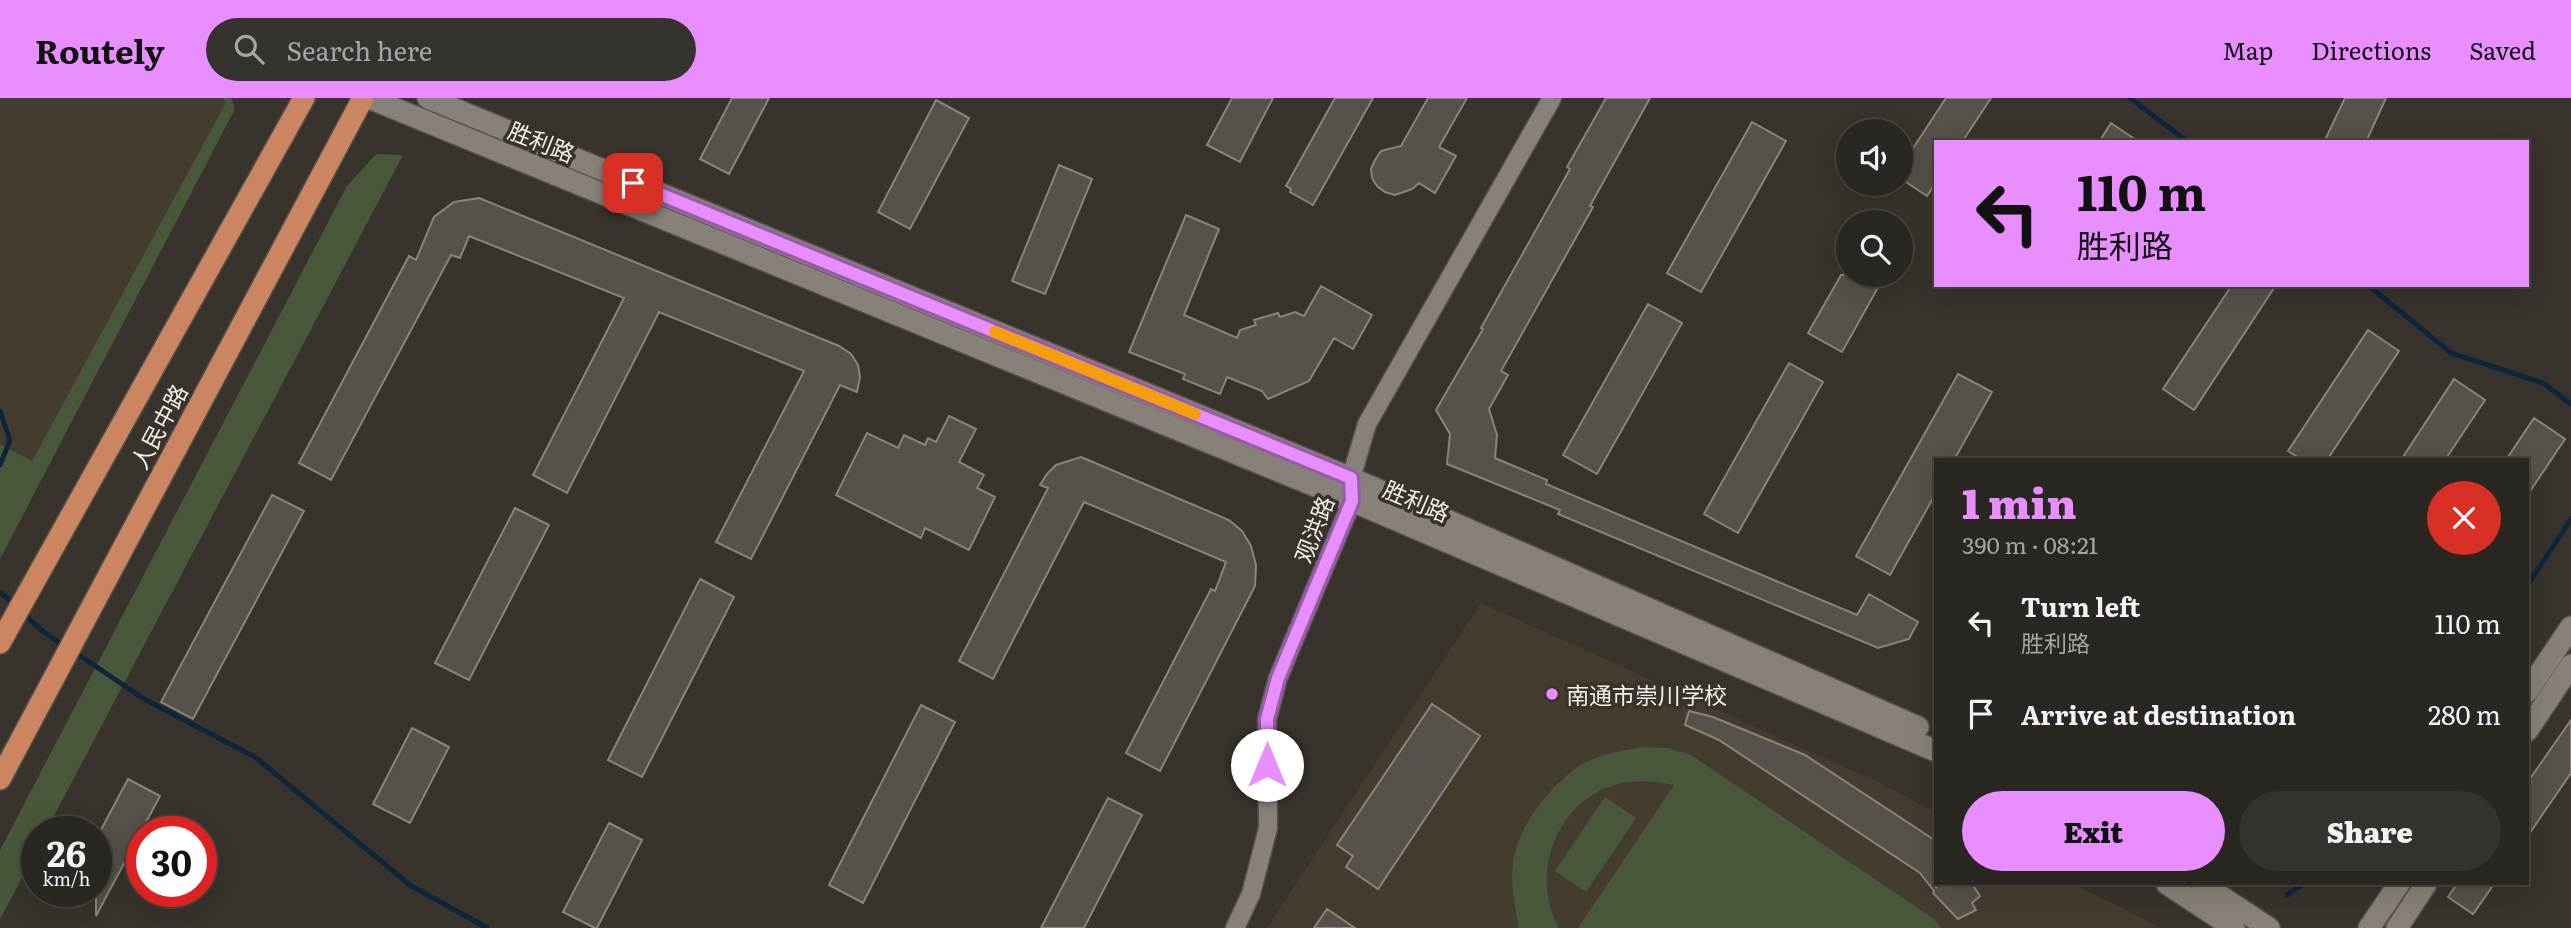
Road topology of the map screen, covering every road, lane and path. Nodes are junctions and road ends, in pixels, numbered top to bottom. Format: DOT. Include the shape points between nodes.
graph roads {
  1 [pos="304,98"];
  2 [pos="363,98"];
  3 [pos="369,98"];
  4 [pos="428,98"];
  5 [pos="1552,98"];
  6 [pos="1351,478"];
  7 [pos="1352,501"];
  8 [pos="2571,627"];
  9 [pos="0,643"];
  10 [pos="2571,665"];
  11 [pos="2529,689"];
  12 [pos="2529,728"];
  13 [pos="1934,734"];
  14 [pos="1934,750"];
  15 [pos="0,779"];
  16 [pos="2169,885"];
  17 [pos="2204,885"];
  18 [pos="2398,885"];
  19 [pos="2425,885"];
  20 [pos="1235,928"];
  21 [pos="2234,928"];
  22 [pos="2269,928"];
  23 [pos="2369,928"];
  24 [pos="2397,928"];
  1 -- 9 [label="main road, 人民中路"];
  2 -- 15 [label="main road, 人民中路"];
  3 -- 7 [label="street, 胜利路"];
  4 -- 6 [label="street, 胜利路"];
  5 -- 6 [label="street, 观洪路" via="1367,424"];
  6 -- 7 [label="street, 观洪路"];
  6 -- 13 [label="street, 胜利路"];
  7 -- 14 [label="street, 胜利路"];
  7 -- 20 [label="street, 观洪路" via="1278,678 1267,719 1268,828 1251,894"];
  8 -- 11 [label="street"];
  10 -- 12 [label="street"];
  16 -- 21 [label="street"];
  17 -- 22 [label="street"];
  18 -- 23 [label="street"];
  19 -- 24 [label="street"];
}
